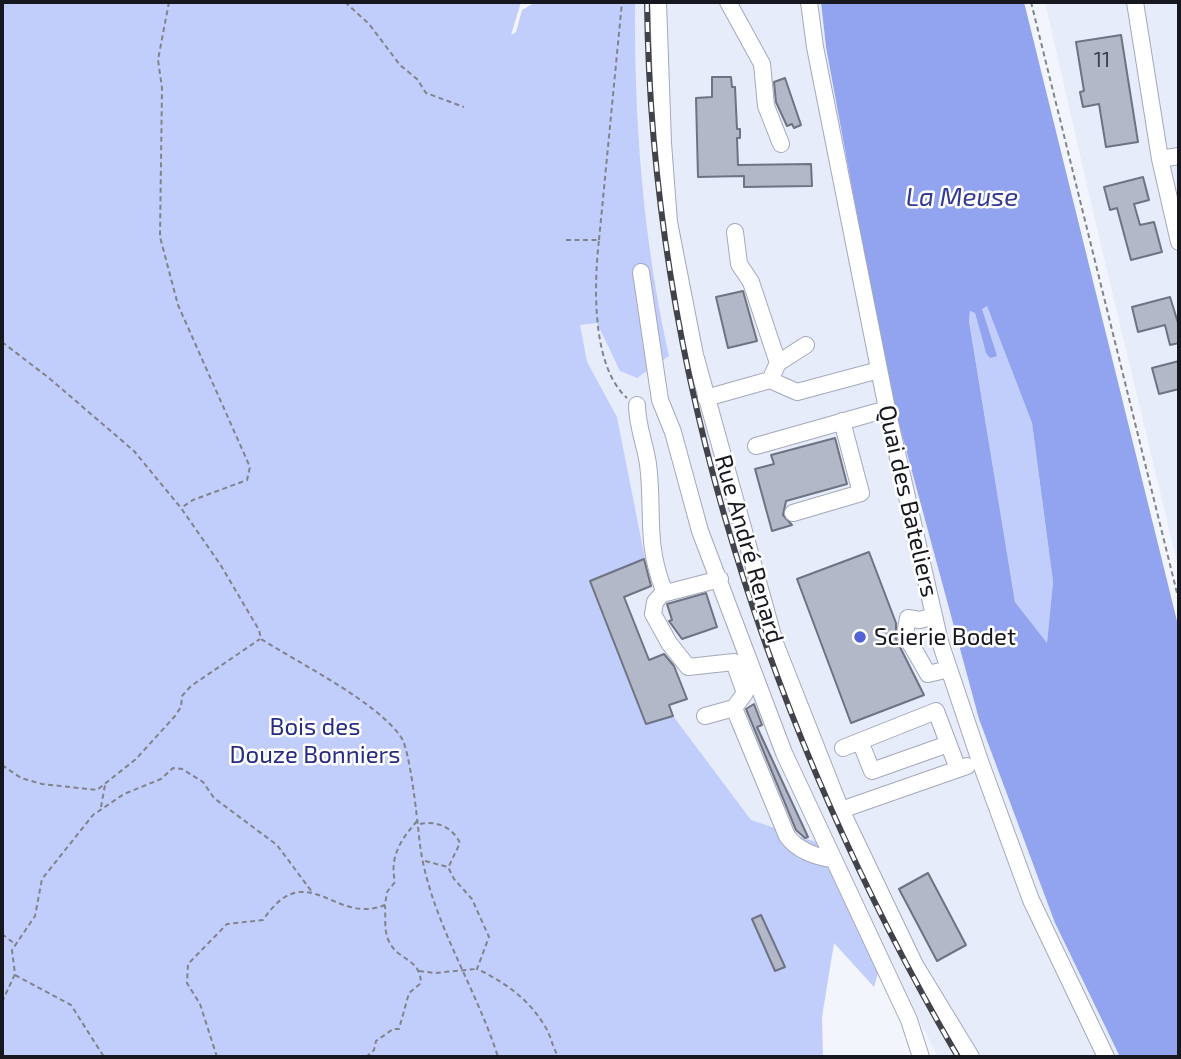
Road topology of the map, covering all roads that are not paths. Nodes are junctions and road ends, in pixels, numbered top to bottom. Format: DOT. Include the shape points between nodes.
graph roads {
  1 [pos="658,2"];
  2 [pos="728,2"];
  3 [pos="809,2"];
  4 [pos="1135,2"];
  5 [pos="782,144"];
  6 [pos="1179,156"];
  7 [pos="1160,159"];
  8 [pos="735,232"];
  9 [pos="1179,242"];
  10 [pos="641,272"];
  11 [pos="806,345"];
  12 [pos="778,363"];
  13 [pos="879,370"];
  14 [pos="770,380"];
  15 [pos="706,398"];
  16 [pos="637,405"];
  17 [pos="887,409"];
  18 [pos="842,421"];
  19 [pos="756,446"];
  20 [pos="793,513"];
  21 [pos="720,579"];
  22 [pos="663,588"];
  23 [pos="934,616"];
  24 [pos="734,662"];
  25 [pos="752,665"];
  26 [pos="949,669"];
  27 [pos="753,690"];
  28 [pos="734,708"];
  29 [pos="705,716"];
  30 [pos="860,741"];
  31 [pos="948,744"];
  32 [pos="843,748"];
  33 [pos="980,761"];
  34 [pos="958,769"];
  35 [pos="841,810"];
  36 [pos="832,859"];
  37 [pos="921,1057"];
  38 [pos="971,1057"];
  39 [pos="1106,1057"];
  1 -- 15 [label="street, Rue André Renard" via="670,222"];
  2 -- 5 [label="street" via="762,64 766,106"];
  3 -- 13 [label="street, Quai des Bateliers"];
  4 -- 7 [label="street"];
  6 -- 7 [label="street"];
  7 -- 9 [label="street"];
  8 -- 12 [label="street" via="739,264 751,282"];
  10 -- 21 [label="street" via="660,400 700,531"];
  11 -- 12 [label="street"];
  12 -- 14 [label="street"];
  13 -- 14 [label="street" via="797,392"];
  13 -- 17 [label="street, Quai des Bateliers"];
  14 -- 15 [label="street"];
  15 -- 35 [label="street, Rue André Renard" via="775,643"];
  16 -- 22 [label="street" via="648,464 652,560"];
  17 -- 18 [label="street"];
  17 -- 23 [label="street, Quai des Bateliers"];
  18 -- 19 [label="street"];
  18 -- 20 [label="street" via="862,493"];
  21 -- 24 [label="street" via="662,594 653,614 688,667"];
  21 -- 25 [label="street"];
  23 -- 26 [label="street, Quai des Bateliers"];
  23 -- 26 [label="street" via="908,618 905,634 928,674"];
  24 -- 25 [label="street"];
  24 -- 27 [label="street"];
  25 -- 27 [label="street"];
  26 -- 33 [label="street, Quai des Bateliers"];
  27 -- 28 [label="street"];
  27 -- 36 [label="street"];
  28 -- 29 [label="street"];
  28 -- 36 [label="street" via="787,836 806,851"];
  30 -- 31 [label="street" via="872,771"];
  30 -- 31 [label="street" via="936,711"];
  30 -- 32 [label="street"];
  31 -- 34 [label="street"];
  33 -- 34 [label="street"];
  33 -- 39 [label="street, Quai des Bateliers" via="1031,900"];
  34 -- 35 [label="street"];
  35 -- 38 [label="street, Rue André Renard" via="915,965"];
  36 -- 37 [label="street" via="909,1020"];
}
